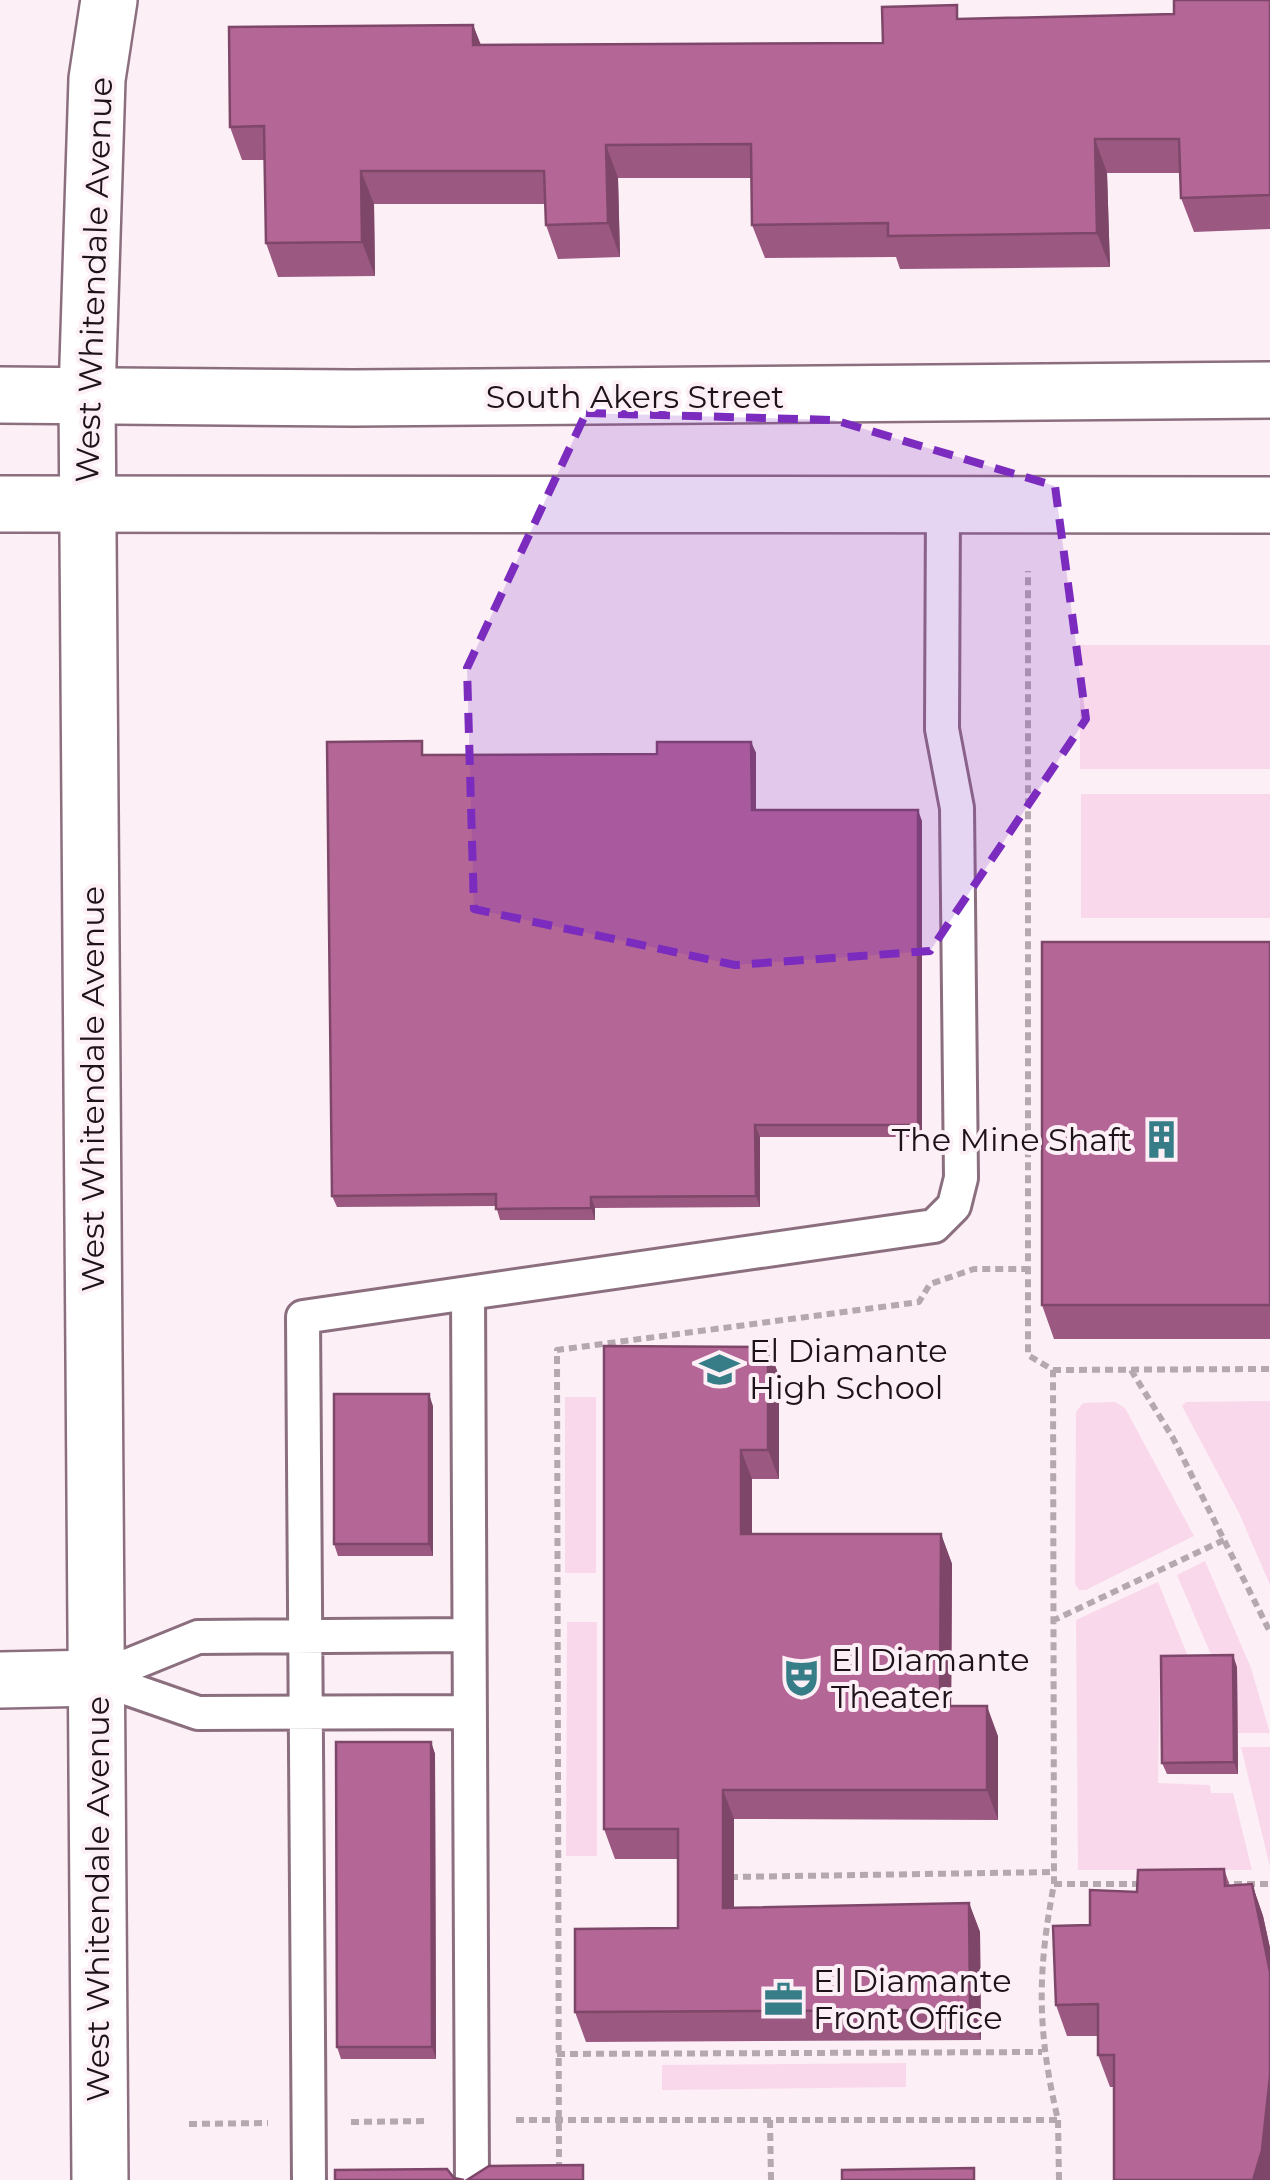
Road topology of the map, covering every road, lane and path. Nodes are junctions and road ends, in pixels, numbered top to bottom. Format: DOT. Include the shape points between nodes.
graph roads {
  1 [pos="110,0"];
  2 [pos="1270,390"];
  3 [pos="0,394"];
  4 [pos="87,395"];
  5 [pos="87,503"];
  6 [pos="0,504"];
  7 [pos="943,505"];
  8 [pos="1270,505"];
  9 [pos="1028,571"];
  10 [pos="1029,1268"];
  11 [pos="468,1294"];
  12 [pos="1270,1369"];
  13 [pos="1053,1370"];
  14 [pos="1132,1370"];
  15 [pos="1226,1539"];
  16 [pos="1052,1621"];
  17 [pos="1270,1632"];
  18 [pos="469,1635"];
  19 [pos="307,1637"];
  20 [pos="97,1678"];
  21 [pos="0,1680"];
  22 [pos="307,1712"];
  23 [pos="469,1712"];
  24 [pos="1054,1872"];
  25 [pos="711,1877"];
  26 [pos="1054,1884"];
  27 [pos="1152,1884"];
  28 [pos="1211,1884"];
  29 [pos="1270,1884"];
  30 [pos="1042,2052"];
  31 [pos="557,2054"];
  32 [pos="472,2120"];
  33 [pos="558,2120"];
  34 [pos="770,2120"];
  35 [pos="1058,2120"];
  36 [pos="559,2176"];
  37 [pos="100,2180"];
  38 [pos="309,2180"];
  39 [pos="472,2180"];
  40 [pos="771,2180"];
  41 [pos="1059,2180"];
  1 -- 4 [label="main road, West Whitendale Avenue" via="97,78"];
  2 -- 4 [label="main road, South Akers Street"];
  3 -- 4 [label="main road, South Akers Street"];
  4 -- 5 [label="main road, West Whitendale Avenue"];
  5 -- 6 [label="main road"];
  5 -- 7 [label="main road"];
  5 -- 20 [label="main road, West Whitendale Avenue"];
  7 -- 8 [label="main road"];
  7 -- 11 [label="lane" via="942,729 957,808 961,1178 954,1206 934,1226"];
  9 -- 10 [label="path"];
  10 -- 13 [label="path" via="1028,1355"];
  10 -- 31 [label="path" via="974,1269 930,1284 919,1302 557,1350"];
  11 -- 18 [label="lane"];
  11 -- 19 [label="lane" via="303,1317"];
  12 -- 14 [label="path"];
  13 -- 14 [label="path"];
  13 -- 16 [label="path"];
  14 -- 15 [label="path"];
  15 -- 16 [label="path"];
  15 -- 17 [label="path"];
  16 -- 24 [label="path"];
  18 -- 19 [label="lane"];
  18 -- 23 [label="lane"];
  19 -- 20 [label="lane" via="198,1637"];
  19 -- 22 [label="lane"];
  20 -- 21 [label="main road"];
  20 -- 22 [label="lane" via="198,1713"];
  20 -- 37 [label="main road, West Whitendale Avenue"];
  22 -- 23 [label="lane"];
  22 -- 38 [label="lane"];
  23 -- 32 [label="lane"];
  24 -- 25 [label="path"];
  24 -- 26 [label="path"];
  26 -- 27 [label="path"];
  26 -- 30 [label="path" via="1040,1957"];
  28 -- 29 [label="path"];
  30 -- 31 [label="path"];
  30 -- 35 [label="path"];
  31 -- 33 [label="path"];
  32 -- 33 [label="path"];
  32 -- 39 [label="lane"];
  33 -- 34 [label="path"];
  33 -- 36 [label="path"];
  34 -- 35 [label="path"];
  34 -- 40 [label="path"];
  35 -- 41 [label="path"];
}
